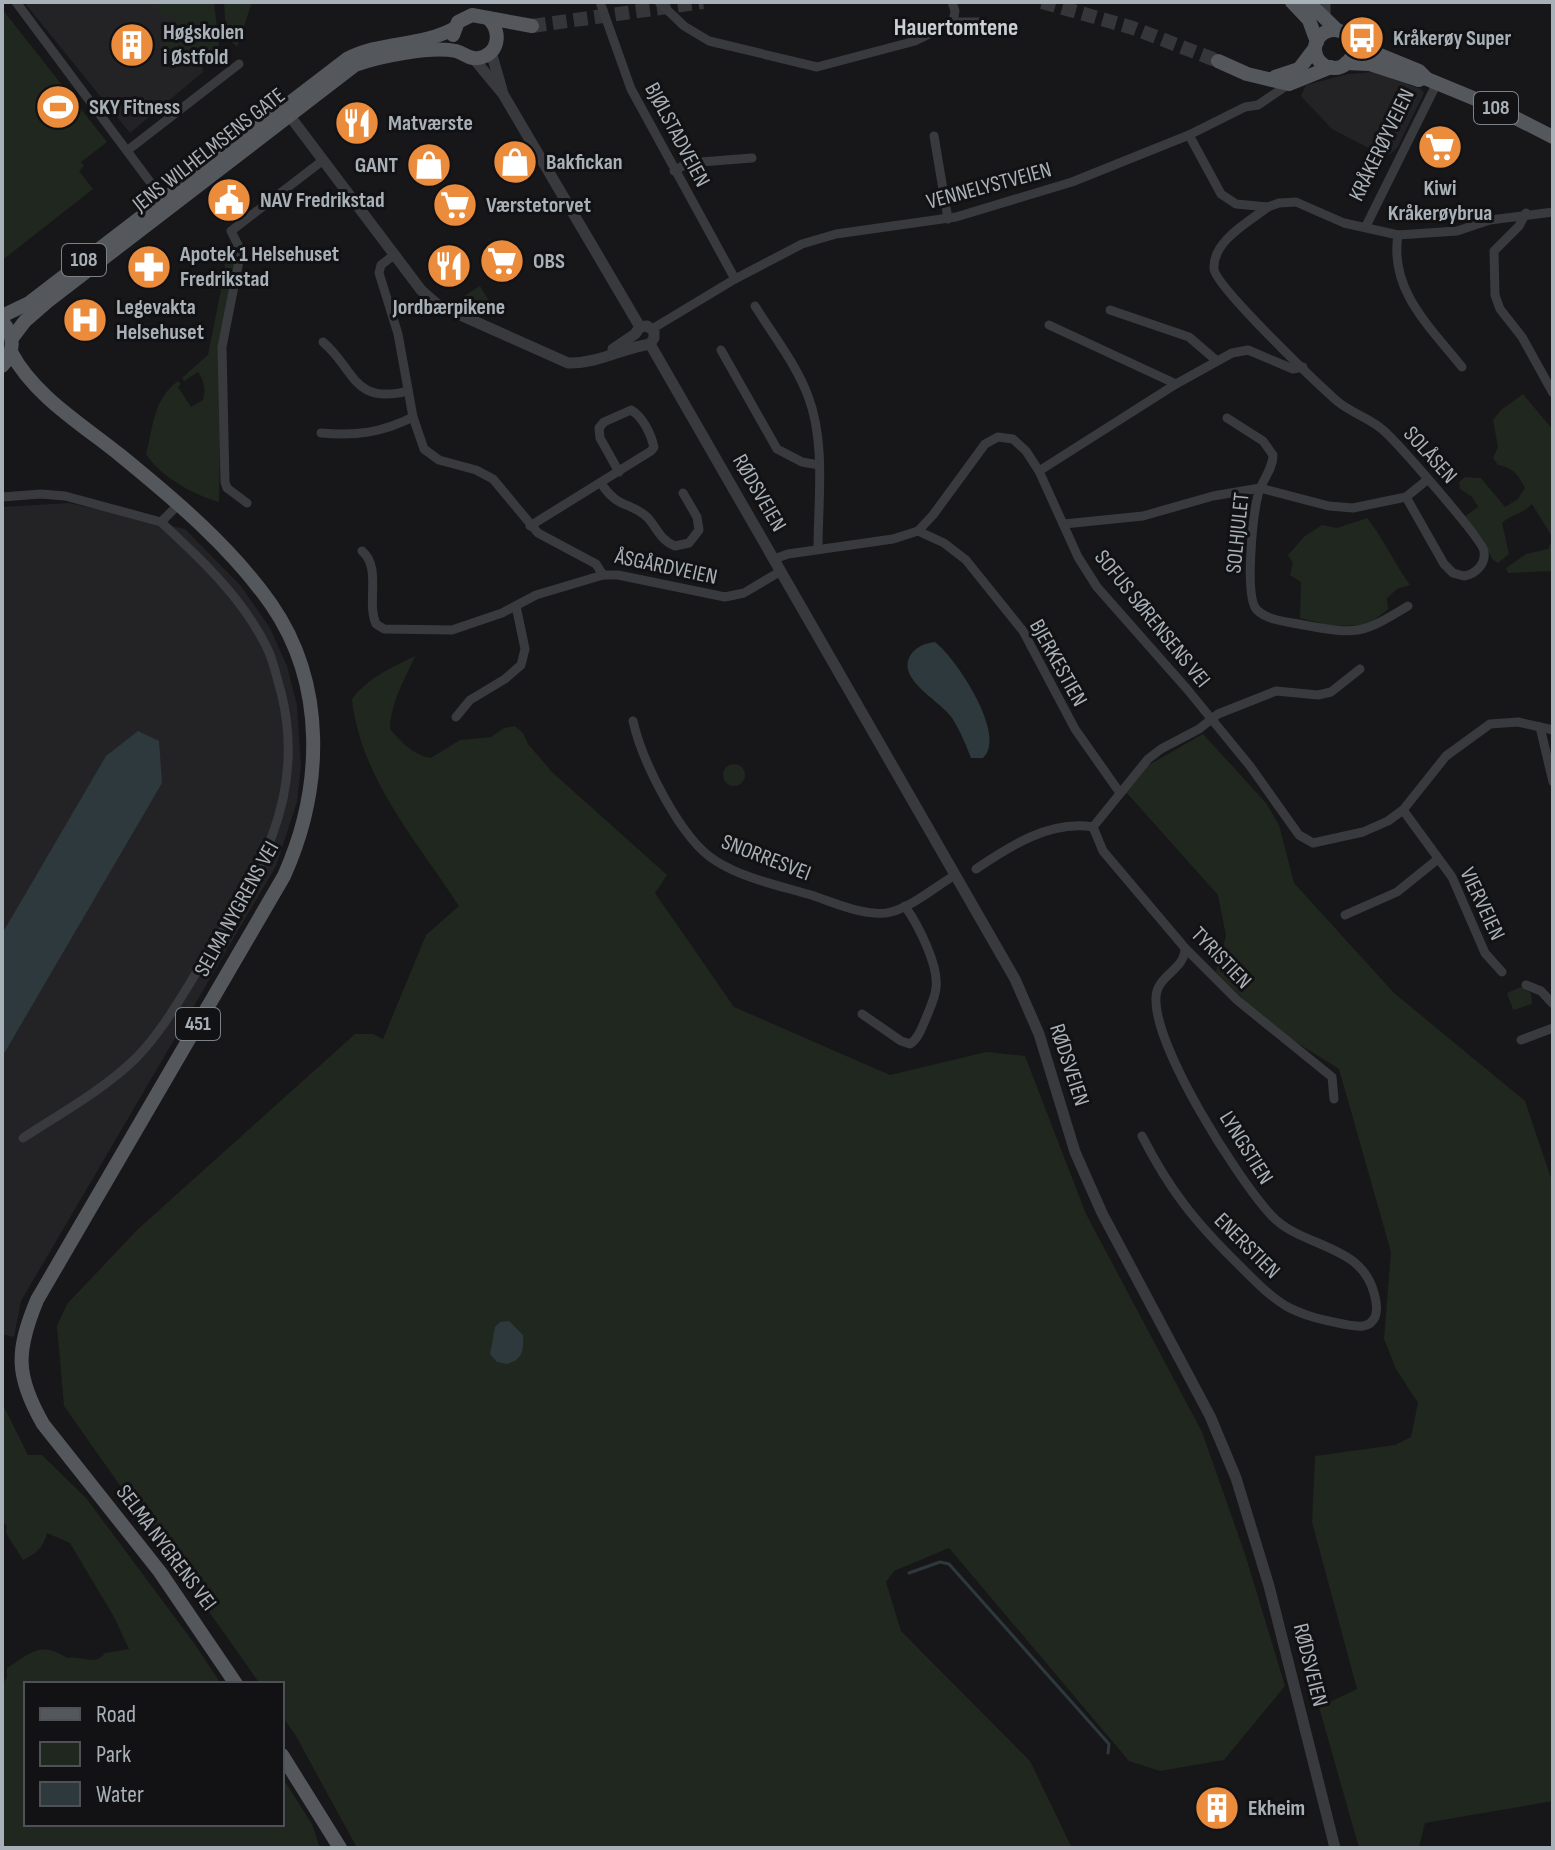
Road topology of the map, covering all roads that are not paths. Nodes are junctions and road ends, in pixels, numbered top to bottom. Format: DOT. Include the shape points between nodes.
graph roads {
  1 [pos="16,2"];
  2 [pos="460,2"];
  3 [pos="600,2"];
  4 [pos="659,2"];
  5 [pos="952,2"];
  6 [pos="1292,2"];
  7 [pos="1308,2"];
  8 [pos="1326,2"];
  9 [pos="479,12"];
  10 [pos="1326,18"];
  11 [pos="953,22"];
  12 [pos="979,22"];
  13 [pos="456,25"];
  14 [pos="1337,30"];
  15 [pos="1353,44"];
  16 [pos="1316,45"];
  17 [pos="494,47"];
  18 [pos="459,51"];
  19 [pos="474,59"];
  20 [pos="1218,61"];
  21 [pos="1346,63"];
  22 [pos="239,64"];
  23 [pos="1331,67"];
  24 [pos="1267,79"];
  25 [pos="1432,81"];
  26 [pos="1289,84"];
  27 [pos="503,94"];
  28 [pos="287,112"];
  29 [pos="1189,135"];
  30 [pos="934,136"];
  31 [pos="1553,137"];
  32 [pos="128,150"];
  33 [pos="752,158"];
  34 [pos="322,161"];
  35 [pos="674,171"];
  36 [pos="166,204"];
  37 [pos="1268,207"];
  38 [pos="1553,212"];
  39 [pos="1526,213"];
  40 [pos="948,219"];
  41 [pos="1366,226"];
  42 [pos="1398,235"];
  43 [pos="394,255"];
  44 [pos="735,279"];
  45 [pos="755,306"];
  46 [pos="1110,310"];
  47 [pos="2,318"];
  48 [pos="1049,325"];
  49 [pos="643,335"];
  50 [pos="323,342"];
  51 [pos="12,345"];
  52 [pos="721,350"];
  53 [pos="1217,361"];
  54 [pos="2,366"];
  55 [pos="1303,367"];
  56 [pos="1462,367"];
  57 [pos="2,372"];
  58 [pos="1176,384"];
  59 [pos="37,388"];
  60 [pos="408,391"];
  61 [pos="1553,393"];
  62 [pos="413,417"];
  63 [pos="1227,418"];
  64 [pos="321,433"];
  65 [pos="819,465"];
  66 [pos="1039,471"];
  67 [pos="619,472"];
  68 [pos="1427,480"];
  69 [pos="601,483"];
  70 [pos="1260,488"];
  71 [pos="683,493"];
  72 [pos="2,497"];
  73 [pos="1406,497"];
  74 [pos="247,503"];
  75 [pos="178,505"];
  76 [pos="161,522"];
  77 [pos="1064,524"];
  78 [pos="530,526"];
  79 [pos="918,531"];
  80 [pos="818,549"];
  81 [pos="362,551"];
  82 [pos="774,559"];
  83 [pos="781,571"];
  84 [pos="603,575"];
  85 [pos="516,606"];
  86 [pos="1408,606"];
  87 [pos="1360,669"];
  88 [pos="456,717"];
  89 [pos="1211,719"];
  90 [pos="633,721"];
  91 [pos="1540,727"];
  92 [pos="1553,730"];
  93 [pos="1553,782"];
  94 [pos="1120,793"];
  95 [pos="1403,810"];
  96 [pos="1093,827"];
  97 [pos="1438,859"];
  98 [pos="976,869"];
  99 [pos="955,875"];
  100 [pos="905,906"];
  101 [pos="1345,915"];
  102 [pos="1185,948"];
  103 [pos="1502,972"];
  104 [pos="1526,985"];
  105 [pos="1553,1004"];
  106 [pos="862,1014"];
  107 [pos="1553,1028"];
  108 [pos="1521,1040"];
  109 [pos="1334,1099"];
  110 [pos="1142,1136"];
  111 [pos="23,1138"];
  112 [pos="1368,1326"];
  113 [pos="235,1682"];
  114 [pos="284,1758"];
  115 [pos="340,1848"];
  116 [pos="1335,1848"];
  1 -- 32 [label="street"];
  2 -- 13 [label="main road"];
  3 -- 35 [label="street, BJØLSTADVEIEN" via="631,89"];
  4 -- 11 [label="street" via="709,41 817,67 915,41"];
  5 -- 11 [label="street"];
  6 -- 16 [label="main road" via="1309,20"];
  7 -- 10 [label="main road, 108"];
  8 -- 10 [label="street"];
  9 -- 13 [label="main road, JENS WILHELMSENS GATE / 108"];
  9 -- 17 [label="main road" via="496,30"];
  9 -- 17 [label="main road" via="532,26"];
  10 -- 14 [label="main road, 108"];
  11 -- 12 [label="street"];
  13 -- 18 [label="main road" via="454,43"];
  13 -- 28 [label="main road, JENS WILHELMSENS GATE / 108" via="435,38 353,56"];
  14 -- 15 [label="main road, 108"];
  14 -- 16 [label="main road" via="1323,33"];
  15 -- 21 [label="main road"];
  15 -- 25 [label="main road, KRÅKERØYVEIEN / 108"];
  16 -- 23 [label="main road" via="1318,59"];
  16 -- 24 [label="main road" via="1299,69"];
  17 -- 19 [label="main road"];
  17 -- 27 [label="street"];
  18 -- 19 [label="main road"];
  18 -- 28 [label="main road, JENS WILHELMSENS GATE / 108" via="355,65"];
  19 -- 27 [label="street"];
  20 -- 24 [label="main road"];
  21 -- 23 [label="main road, 108"];
  21 -- 25 [label="main road, KRÅKERØYVEIEN / 108"];
  22 -- 32 [label="street"];
  23 -- 26 [label="main road, 108"];
  24 -- 26 [label="main road"];
  25 -- 31 [label="main road, KRÅKERØYVEIEN / 108"];
  25 -- 41 [label="street, KRÅKERØYVEIEN"];
  26 -- 29 [label="street, VENNELYSTVEIEN" via="1258,105"];
  27 -- 49 [label="street, RØDSVEIEN"];
  28 -- 34 [label="street"];
  28 -- 36 [label="main road, JENS WILHELMSENS GATE / 108"];
  29 -- 37 [label="street" via="1221,194 1236,204"];
  29 -- 40 [label="street, VENNELYSTVEIEN" via="1072,182"];
  30 -- 40 [label="street"];
  32 -- 36 [label="street"];
  33 -- 35 [label="street" via="688,163"];
  34 -- 43 [label="street"];
  34 -- 74 [label="street" via="231,231 241,251 222,347 225,482"];
  35 -- 44 [label="street, BJØLSTADVEIEN"];
  36 -- 47 [label="main road, JENS WILHELMSENS GATE / 108"];
  36 -- 51 [label="main road, JENS WILHELMSENS GATE / 108" via="25,321"];
  37 -- 41 [label="street" via="1296,202 1344,223"];
  37 -- 55 [label="street, SOLÅSEN" via="1227,239 1214,270"];
  38 -- 39 [label="street"];
  39 -- 42 [label="street" via="1457,231"];
  39 -- 61 [label="street" via="1494,251 1495,295"];
  40 -- 44 [label="street, VENNELYSTVEIEN" via="821,237"];
  41 -- 42 [label="street"];
  42 -- 56 [label="street" via="1400,281"];
  43 -- 49 [label="street" via="428,297 446,310 568,363 607,355"];
  43 -- 60 [label="street, ÅSGÅRDVEIEN" via="379,273"];
  44 -- 49 [label="street, VENNELYSTVEIEN"];
  45 -- 65 [label="street" via="809,398"];
  46 -- 53 [label="street" via="1189,337"];
  47 -- 51 [label="main road, 108"];
  48 -- 58 [label="street"];
  49 -- 82 [label="street, RØDSVEIEN"];
  50 -- 60 [label="street" via="359,385 381,394"];
  51 -- 54 [label="main road, 108"];
  51 -- 59 [label="main road, SELMA NYGRENS VEI / 451"];
  52 -- 65 [label="street" via="777,449"];
  53 -- 55 [label="street" via="1248,350 1293,369"];
  53 -- 58 [label="street"];
  55 -- 68 [label="street, SOLÅSEN" via="1337,401 1383,430"];
  57 -- 59 [label="main road, SELMA NYGRENS VEI / 451"];
  58 -- 66 [label="street"];
  59 -- 75 [label="main road, SELMA NYGRENS VEI / 451"];
  60 -- 62 [label="street, ÅSGÅRDVEIEN"];
  62 -- 64 [label="street" via="371,433"];
  62 -- 78 [label="street, ÅSGÅRDVEIEN" via="427,453 493,479"];
  63 -- 70 [label="street, SOLHJULET" via="1271,450 1273,460"];
  65 -- 80 [label="street"];
  66 -- 77 [label="street, SOFUS SØRENSENS VEI"];
  66 -- 79 [label="street, SOFUS SØRENSENS VEI" via="1018,442 993,438"];
  67 -- 67 [label="street" via="599,428 631,410 654,447"];
  67 -- 69 [label="street"];
  68 -- 73 [label="street"];
  68 -- 73 [label="street, SOLÅSEN" via="1483,546 1484,559 1477,570 1464,576 1448,569"];
  69 -- 71 [label="street" via="617,502 645,516 664,541 675,546 689,543 699,530"];
  69 -- 78 [label="street"];
  70 -- 73 [label="street" via="1353,508"];
  70 -- 77 [label="street" via="1134,518"];
  70 -- 86 [label="street, SOLHJULET" via="1250,590 1259,612 1315,627 1361,631"];
  72 -- 76 [label="street" via="65,496"];
  75 -- 76 [label="street"];
  75 -- 113 [label="main road, SELMA NYGRENS VEI / 451" via="244,568 293,645 312,717 315,748 309,805 296,849 268,905 37,1300 21,1360 30,1401 43,1424 160,1572"];
  76 -- 111 [label="street" via="240,604 270,654 289,723 282,807 259,869 159,1032 135,1059"];
  77 -- 89 [label="street, SOFUS SØRENSENS VEI" via="1097,587"];
  78 -- 84 [label="street, ÅSGÅRDVEIEN" via="548,541 596,564"];
  79 -- 80 [label="street"];
  79 -- 94 [label="street, BJERKESTIEN" via="966,560 1023,631 1075,729"];
  80 -- 82 [label="street"];
  81 -- 85 [label="street" via="371,564 372,614 380,627 452,630"];
  82 -- 83 [label="street, RØDSVEIEN"];
  83 -- 84 [label="street, ÅSGÅRDVEIEN" via="744,593 725,597"];
  83 -- 99 [label="street, RØDSVEIEN"];
  84 -- 85 [label="street"];
  85 -- 88 [label="street" via="525,649 521,665 470,700"];
  87 -- 89 [label="street" via="1331,692 1270,692"];
  89 -- 94 [label="street" via="1148,759"];
  89 -- 95 [label="street, SOFUS SØRENSENS VEI" via="1305,841 1327,842 1363,832"];
  90 -- 100 [label="street, SNORRESVEI" via="658,785 702,852 718,863 862,909 887,913"];
  91 -- 92 [label="street"];
  91 -- 93 [label="street"];
  91 -- 95 [label="street" via="1518,722 1490,724 1478,731 1446,756"];
  94 -- 96 [label="street"];
  95 -- 97 [label="street, VIERVEIEN"];
  96 -- 98 [label="street" via="1070,825 1016,842"];
  96 -- 102 [label="street, TYRISTIEN" via="1103,851"];
  97 -- 101 [label="street" via="1397,892"];
  97 -- 103 [label="street, VIERVEIEN" via="1461,894 1485,953"];
  99 -- 100 [label="street, SNORRESVEI"];
  99 -- 116 [label="street, RØDSVEIEN" via="1015,979 1039,1034 1075,1152 1210,1416 1236,1478"];
  100 -- 106 [label="street" via="923,934 935,973 931,1005 910,1044"];
  102 -- 109 [label="street, TYRISTIEN" via="1237,1000 1332,1077"];
  102 -- 112 [label="street, LYNGSTIEN" via="1181,963 1157,988 1155,1000 1168,1051 1226,1155 1274,1219 1352,1260 1369,1278 1377,1309"];
  104 -- 105 [label="street"];
  107 -- 108 [label="street"];
  110 -- 112 [label="street, ENERSTIEN" via="1184,1206 1265,1291 1314,1318"];
  114 -- 115 [label="main road"];
}
